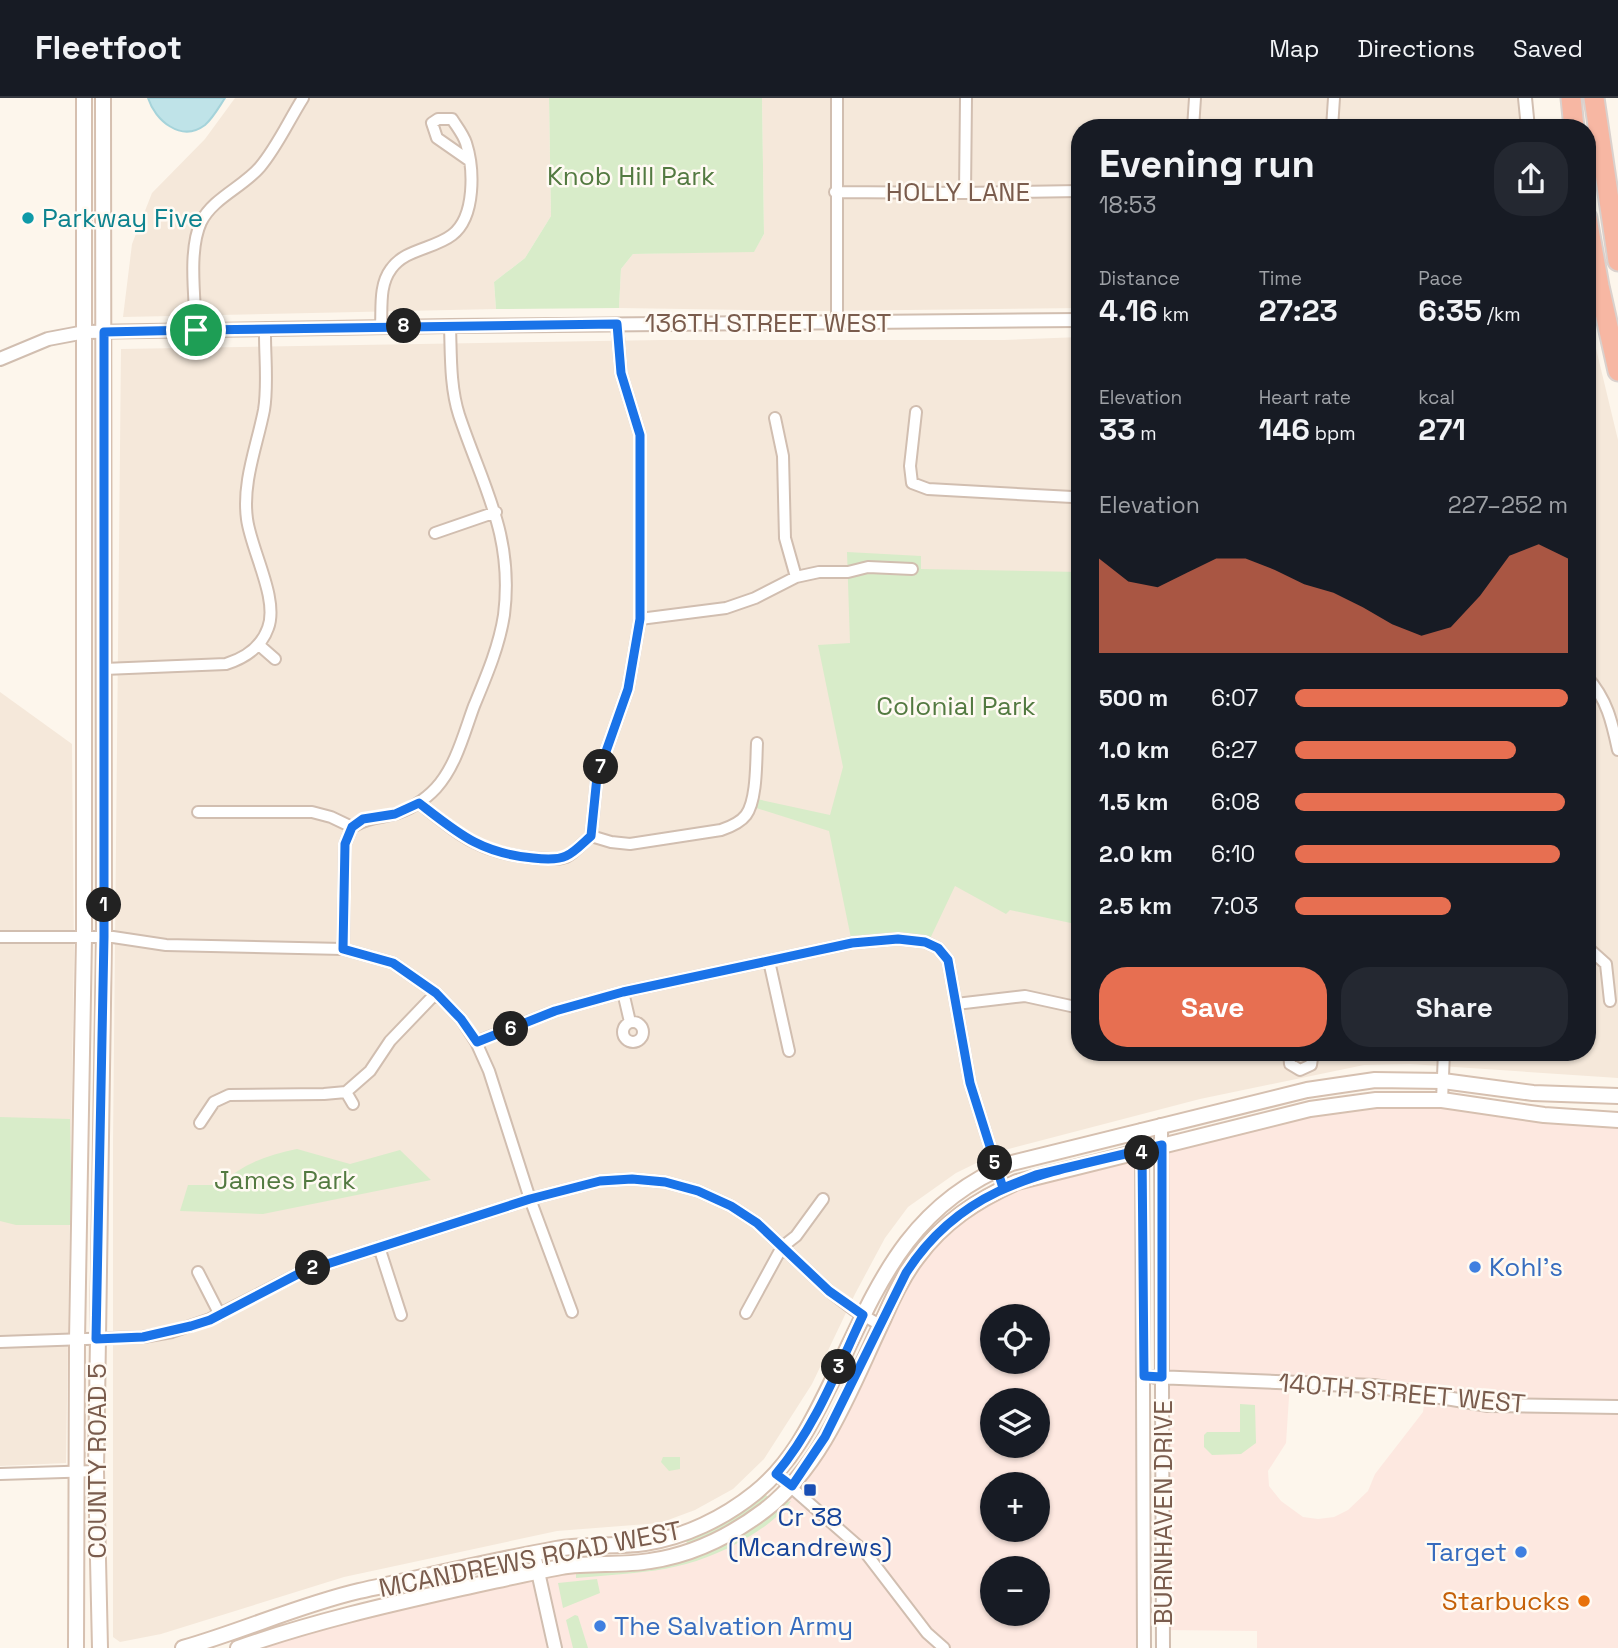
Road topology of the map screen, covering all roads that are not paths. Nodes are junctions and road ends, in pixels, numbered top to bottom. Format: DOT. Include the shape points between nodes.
graph roads {
  1 [pos="84,98"];
  2 [pos="103,98"];
  3 [pos="303,98"];
  4 [pos="837,98"];
  5 [pos="966,98"];
  6 [pos="1195,98"];
  7 [pos="1334,98"];
  8 [pos="1525,98"];
  9 [pos="1571,98"];
  10 [pos="1594,98"];
  11 [pos="1194,119"];
  12 [pos="1333,119"];
  13 [pos="1527,119"];
  14 [pos="1573,119"];
  15 [pos="470,161"];
  16 [pos="1071,191"];
  17 [pos="835,192"];
  18 [pos="965,193"];
  19 [pos="1618,261"];
  20 [pos="1596,269"];
  21 [pos="1071,320"];
  22 [pos="836,323"];
  23 [pos="617,324"];
  24 [pos="450,326"];
  25 [pos="381,327"];
  26 [pos="267,328"];
  27 [pos="196,330"];
  28 [pos="85,332"];
  29 [pos="104,332"];
  30 [pos="0,359"];
  31 [pos="1618,371"];
  32 [pos="916,412"];
  33 [pos="775,418"];
  34 [pos="1071,497"];
  35 [pos="496,512"];
  36 [pos="435,533"];
  37 [pos="912,569"];
  38 [pos="796,578"];
  39 [pos="640,619"];
  40 [pos="259,645"];
  41 [pos="275,659"];
  42 [pos="104,669"];
  43 [pos="1596,687"];
  44 [pos="757,743"];
  45 [pos="1618,750"];
  46 [pos="419,803"];
  47 [pos="198,812"];
  48 [pos="352,827"];
  49 [pos="591,836"];
  50 [pos="0,937"];
  51 [pos="85,937"];
  52 [pos="104,937"];
  53 [pos="343,949"];
  54 [pos="1596,955"];
  55 [pos="769,961"];
  56 [pos="623,992"];
  57 [pos="436,993"];
  58 [pos="1611,1001"];
  59 [pos="956,1003"];
  60 [pos="1071,1006"];
  61 [pos="630,1022"];
  62 [pos="477,1042"];
  63 [pos="789,1051"];
  64 [pos="1290,1061"];
  65 [pos="1313,1061"];
  66 [pos="1444,1061"];
  67 [pos="1304,1070"];
  68 [pos="1443,1081"];
  69 [pos="1307,1090"];
  70 [pos="346,1092"];
  71 [pos="1618,1096"];
  72 [pos="1442,1100"];
  73 [pos="353,1104"];
  74 [pos="1618,1120"];
  75 [pos="200,1123"];
  76 [pos="1161,1125"];
  77 [pos="1142,1130"];
  78 [pos="1162,1145"];
  79 [pos="1142,1150"];
  80 [pos="997,1169"];
  81 [pos="1003,1188"];
  82 [pos="530,1199"];
  83 [pos="823,1199"];
  84 [pos="379,1247"];
  85 [pos="782,1247"];
  86 [pos="198,1272"];
  87 [pos="572,1312"];
  88 [pos="746,1313"];
  89 [pos="220,1315"];
  90 [pos="401,1315"];
  91 [pos="863,1315"];
  92 [pos="880,1325"];
  93 [pos="96,1339"];
  94 [pos="77,1340"];
  95 [pos="0,1342"];
  96 [pos="1144,1376"];
  97 [pos="1162,1377"];
  98 [pos="1618,1407"];
  99 [pos="96,1471"];
  100 [pos="77,1472"];
  101 [pos="0,1474"];
  102 [pos="776,1474"];
  103 [pos="792,1486"];
  104 [pos="534,1554"];
  105 [pos="539,1572"];
  106 [pos="76,1648"];
  107 [pos="100,1648"];
  108 [pos="183,1648"];
  109 [pos="237,1648"];
  110 [pos="555,1648"];
  111 [pos="944,1648"];
  112 [pos="1144,1648"];
  113 [pos="1163,1648"];
  1 -- 28 [label="main road, COUNTY ROAD 5"];
  2 -- 29 [label="main road, COUNTY ROAD 5"];
  3 -- 27 [label="street" via="262,164 215,203 202,222 195,247"];
  4 -- 17 [label="street"];
  5 -- 18 [label="street"];
  6 -- 11 [label="street"];
  7 -- 12 [label="street"];
  8 -- 13 [label="street"];
  9 -- 14 [label="highway"];
  10 -- 19 [label="highway"];
  15 -- 25 [label="street" via="471,198 466,220 452,235 407,255 391,268 382,289"];
  16 -- 18 [label="street, HOLLY LANE"];
  17 -- 18 [label="street, HOLLY LANE"];
  17 -- 22 [label="street"];
  20 -- 31 [label="highway"];
  21 -- 22 [label="street, 136TH STREET WEST"];
  22 -- 23 [label="street, 136TH STREET WEST"];
  23 -- 24 [label="street, 136TH STREET WEST"];
  23 -- 39 [label="street" via="621,373 640,435"];
  24 -- 25 [label="street, 136TH STREET WEST"];
  24 -- 35 [label="street" via="458,413"];
  25 -- 26 [label="street, 136TH STREET WEST"];
  26 -- 27 [label="street, 136TH STREET WEST"];
  26 -- 40 [label="street" via="264,407 245,496 247,523 271,606 269,627"];
  27 -- 29 [label="street, 136TH STREET WEST"];
  28 -- 29 [label="street, 136TH STREET WEST"];
  28 -- 30 [label="street, 136TH STREET WEST" via="48,339"];
  28 -- 51 [label="main road, COUNTY ROAD 5"];
  29 -- 42 [label="main road, COUNTY ROAD 5"];
  32 -- 34 [label="street" via="912,482 928,489"];
  33 -- 38 [label="street" via="783,456 785,538"];
  35 -- 36 [label="street"];
  35 -- 46 [label="street" via="506,581 498,645 451,766"];
  37 -- 38 [label="street" via="868,567"];
  38 -- 39 [label="street" via="726,608"];
  39 -- 49 [label="street" via="628,689 597,777"];
  40 -- 41 [label="street"];
  40 -- 42 [label="street" via="245,658 226,664"];
  42 -- 52 [label="main road, COUNTY ROAD 5"];
  43 -- 45 [label="street" via="1611,714"];
  44 -- 49 [label="street" via="752,803 733,825 630,844"];
  46 -- 48 [label="street" via="395,814 363,819"];
  46 -- 49 [label="street" via="466,839 513,856 566,856"];
  47 -- 48 [label="street" via="312,812"];
  48 -- 53 [label="street" via="345,844"];
  50 -- 51 [label="street"];
  51 -- 52 [label="street"];
  51 -- 94 [label="main road, COUNTY ROAD 5"];
  52 -- 53 [label="street" via="166,945"];
  52 -- 93 [label="main road, COUNTY ROAD 5"];
  53 -- 57 [label="street" via="393,963"];
  54 -- 58 [label="street" via="1606,964"];
  55 -- 56 [label="street"];
  55 -- 59 [label="street" via="868,940 925,942 948,960"];
  55 -- 63 [label="street"];
  56 -- 61 [label="street"];
  56 -- 62 [label="street" via="555,1011"];
  57 -- 62 [label="street"];
  57 -- 70 [label="street" via="390,1041 370,1071"];
  59 -- 60 [label="street" via="1026,996"];
  59 -- 80 [label="street" via="970,1083"];
  62 -- 82 [label="street"];
  64 -- 67 [label="street"];
  65 -- 67 [label="street"];
  66 -- 68 [label="street"];
  67 -- 69 [label="street"];
  68 -- 69 [label="main road, MCANDREWS ROAD WEST" via="1375,1080"];
  68 -- 71 [label="main road, MCANDREWS ROAD WEST" via="1533,1093"];
  68 -- 72 [label="street"];
  69 -- 76 [label="main road, MCANDREWS ROAD WEST"];
  70 -- 73 [label="street"];
  70 -- 75 [label="street" via="229,1095 214,1102"];
  72 -- 74 [label="main road, MCANDREWS ROAD WEST"];
  72 -- 78 [label="main road, MCANDREWS ROAD WEST" via="1376,1100 1310,1108"];
  76 -- 77 [label="main road, MCANDREWS ROAD WEST"];
  76 -- 78 [label="street, BURNHAVEN DRIVE"];
  77 -- 79 [label="street, BURNHAVEN DRIVE"];
  77 -- 80 [label="main road, MCANDREWS ROAD WEST"];
  78 -- 79 [label="main road, MCANDREWS ROAD WEST"];
  78 -- 97 [label="street, BURNHAVEN DRIVE"];
  79 -- 81 [label="main road, MCANDREWS ROAD WEST" via="1036,1175"];
  79 -- 96 [label="street, BURNHAVEN DRIVE"];
  80 -- 81 [label="street"];
  80 -- 91 [label="main road, MCANDREWS ROAD WEST" via="947,1200 915,1230"];
  81 -- 92 [label="main road, MCANDREWS ROAD WEST" via="957,1216 929,1243 906,1273"];
  82 -- 84 [label="street"];
  82 -- 85 [label="street" via="600,1181 665,1182 724,1201"];
  82 -- 87 [label="street"];
  83 -- 85 [label="street" via="796,1236"];
  84 -- 89 [label="street" via="302,1272"];
  84 -- 90 [label="street"];
  85 -- 88 [label="street"];
  85 -- 91 [label="street"];
  86 -- 89 [label="street"];
  89 -- 93 [label="street" via="172,1332"];
  91 -- 92 [label="street"];
  91 -- 102 [label="main road, MCANDREWS ROAD WEST" via="811,1424"];
  92 -- 103 [label="main road, MCANDREWS ROAD WEST" via="825,1437"];
  93 -- 94 [label="street"];
  93 -- 99 [label="main road, COUNTY ROAD 5"];
  94 -- 95 [label="street"];
  94 -- 100 [label="main road, COUNTY ROAD 5"];
  96 -- 97 [label="street, 140TH STREET WEST"];
  96 -- 112 [label="street, BURNHAVEN DRIVE"];
  97 -- 98 [label="street, 140TH STREET WEST" via="1374,1385 1488,1405"];
  97 -- 113 [label="street, BURNHAVEN DRIVE"];
  99 -- 100 [label="street"];
  99 -- 107 [label="main road, COUNTY ROAD 5"];
  100 -- 101 [label="street"];
  100 -- 106 [label="main road, COUNTY ROAD 5"];
  102 -- 103 [label="street"];
  102 -- 104 [label="main road, MCANDREWS ROAD WEST" via="735,1508 684,1533 647,1543"];
  103 -- 105 [label="main road, MCANDREWS ROAD WEST" via="745,1524 690,1551 650,1561"];
  103 -- 111 [label="street" via="864,1552"];
  104 -- 105 [label="street"];
  104 -- 108 [label="main road, MCANDREWS ROAD WEST" via="320,1601"];
  105 -- 109 [label="main road, MCANDREWS ROAD WEST" via="362,1610"];
  105 -- 110 [label="street"];
}
